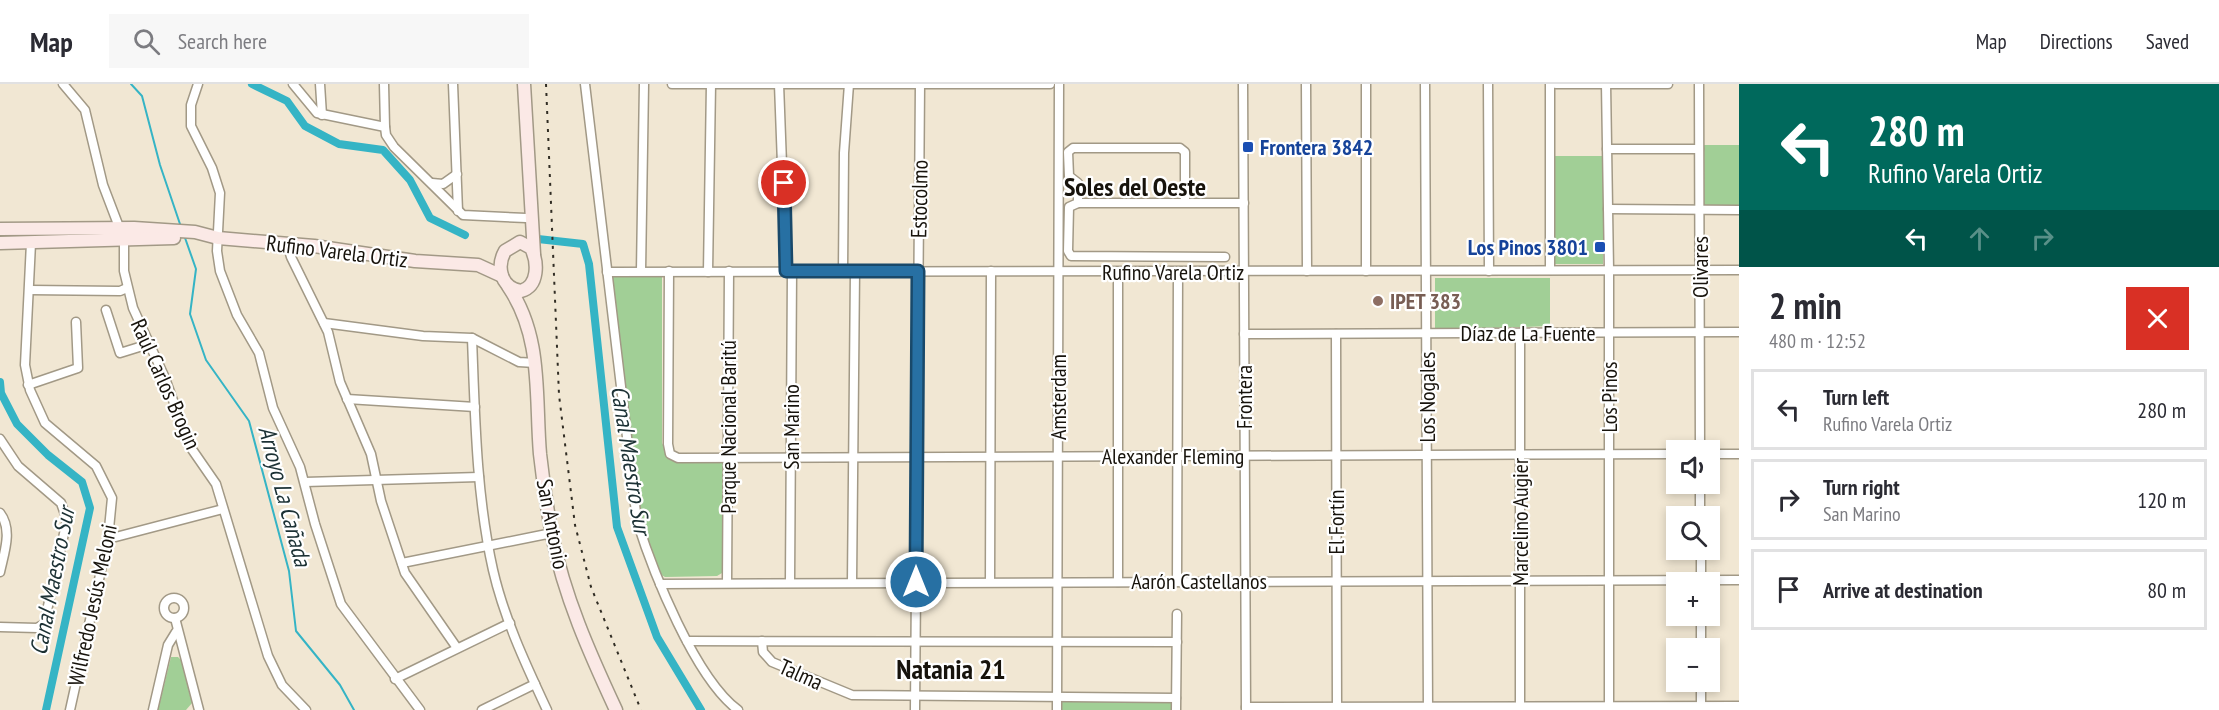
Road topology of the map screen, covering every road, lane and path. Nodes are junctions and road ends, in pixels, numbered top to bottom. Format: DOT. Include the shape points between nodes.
graph roads {
  1 [pos="63,84"];
  2 [pos="198,84"];
  3 [pos="293,84"];
  4 [pos="320,84"];
  5 [pos="384,84"];
  6 [pos="453,84"];
  7 [pos="524,84"];
  8 [pos="585,84"];
  9 [pos="644,84"];
  10 [pos="672,84"];
  11 [pos="711,84"];
  12 [pos="779,84"];
  13 [pos="849,84"];
  14 [pos="920,84"];
  15 [pos="1050,84"];
  16 [pos="1059,84"];
  17 [pos="1243,84"];
  18 [pos="1306,84"];
  19 [pos="1366,84"];
  20 [pos="1425,84"];
  21 [pos="1488,84"];
  22 [pos="1550,84"];
  23 [pos="1556,84"];
  24 [pos="1606,84"];
  25 [pos="1668,84"];
  26 [pos="1699,84"];
  27 [pos="322,115"];
  28 [pos="385,127"];
  29 [pos="1607,149"];
  30 [pos="1699,149"];
  31 [pos="457,174"];
  32 [pos="432,183"];
  33 [pos="528,184"];
  34 [pos="1078,202"];
  35 [pos="1185,202"];
  36 [pos="1244,203"];
  37 [pos="1608,209"];
  38 [pos="1700,210"];
  39 [pos="1739,210"];
  40 [pos="458,211"];
  41 [pos="526,218"];
  42 [pos="0,229"];
  43 [pos="123,234"];
  44 [pos="214,237"];
  45 [pos="0,243"];
  46 [pos="32,243"];
  47 [pos="287,243"];
  48 [pos="509,248"];
  49 [pos="534,254"];
  50 [pos="1225,257"];
  51 [pos="463,263"];
  52 [pos="1550,270"];
  53 [pos="1609,270"];
  54 [pos="1700,270"];
  55 [pos="1739,270"];
  56 [pos="641,271"];
  57 [pos="669,271"];
  58 [pos="729,271"];
  59 [pos="789,271"];
  60 [pos="843,271"];
  61 [pos="855,271"];
  62 [pos="918,271"];
  63 [pos="991,271"];
  64 [pos="1307,271"];
  65 [pos="1366,271"];
  66 [pos="1427,271"];
  67 [pos="1489,271"];
  68 [pos="607,272"];
  69 [pos="708,272"];
  70 [pos="1059,272"];
  71 [pos="1118,272"];
  72 [pos="1178,272"];
  73 [pos="1244,272"];
  74 [pos="505,281"];
  75 [pos="128,288"];
  76 [pos="530,288"];
  77 [pos="30,290"];
  78 [pos="106,310"];
  79 [pos="76,322"];
  80 [pos="324,323"];
  81 [pos="529,328"];
  82 [pos="1700,332"];
  83 [pos="1739,332"];
  84 [pos="1427,333"];
  85 [pos="1520,333"];
  86 [pos="1609,333"];
  87 [pos="1244,334"];
  88 [pos="1336,334"];
  89 [pos="472,338"];
  90 [pos="149,344"];
  91 [pos="536,363"];
  92 [pos="28,385"];
  93 [pos="347,399"];
  94 [pos="475,407"];
  95 [pos="0,439"];
  96 [pos="1700,440"];
  97 [pos="1666,454"];
  98 [pos="1720,454"];
  99 [pos="1739,454"];
  100 [pos="1336,455"];
  101 [pos="1427,455"];
  102 [pos="1520,455"];
  103 [pos="1609,455"];
  104 [pos="991,456"];
  105 [pos="1058,456"];
  106 [pos="1118,456"];
  107 [pos="1179,456"];
  108 [pos="1245,456"];
  109 [pos="729,457"];
  110 [pos="790,457"];
  111 [pos="853,457"];
  112 [pos="917,457"];
  113 [pos="479,477"];
  114 [pos="378,479"];
  115 [pos="305,483"];
  116 [pos="223,509"];
  117 [pos="0,513"];
  118 [pos="552,534"];
  119 [pos="108,539"];
  120 [pos="490,546"];
  121 [pos="402,563"];
  122 [pos="0,572"];
  123 [pos="1428,580"];
  124 [pos="1520,580"];
  125 [pos="1609,580"];
  126 [pos="1720,580"];
  127 [pos="1739,580"];
  128 [pos="1177,581"];
  129 [pos="1245,581"];
  130 [pos="1337,581"];
  131 [pos="1666,581"];
  132 [pos="790,582"];
  133 [pos="852,582"];
  134 [pos="916,582"];
  135 [pos="990,582"];
  136 [pos="1058,582"];
  137 [pos="1118,582"];
  138 [pos="727,583"];
  139 [pos="660,584"];
  140 [pos="1177,614"];
  141 [pos="175,618"];
  142 [pos="510,623"];
  143 [pos="0,627"];
  144 [pos="176,632"];
  145 [pos="687,641"];
  146 [pos="762,641"];
  147 [pos="916,642"];
  148 [pos="1058,642"];
  149 [pos="1177,642"];
  150 [pos="457,648"];
  151 [pos="395,679"];
  152 [pos="535,684"];
  153 [pos="1701,692"];
  154 [pos="915,696"];
  155 [pos="1057,697"];
  156 [pos="1176,698"];
  157 [pos="1739,706"];
  158 [pos="1337,708"];
  159 [pos="1520,708"];
  160 [pos="1609,708"];
  161 [pos="1701,708"];
  162 [pos="197,709"];
  163 [pos="1246,709"];
  164 [pos="1428,709"];
  165 [pos="70,710"];
  166 [pos="153,710"];
  167 [pos="306,710"];
  168 [pos="420,710"];
  169 [pos="482,710"];
  170 [pos="547,710"];
  171 [pos="616,710"];
  172 [pos="738,710"];
  173 [pos="915,710"];
  174 [pos="1057,710"];
  175 [pos="1176,710"];
  1 -- 43 [label="street, Raúl Carlos Brogin" via="85,110 104,185"];
  2 -- 44 [label="street" via="191,126 218,184 220,202"];
  3 -- 27 [label="street" via="311,110"];
  4 -- 27 [label="street"];
  5 -- 28 [label="street"];
  6 -- 31 [label="street"];
  7 -- 33 [label="main road"];
  8 -- 68 [label="street"];
  9 -- 56 [label="street"];
  10 -- 11 [label="street"];
  11 -- 12 [label="street"];
  11 -- 69 [label="street"];
  12 -- 13 [label="street"];
  12 -- 59 [label="street, San Marino"];
  13 -- 14 [label="street"];
  13 -- 60 [label="street"];
  14 -- 15 [label="street"];
  14 -- 62 [label="street, Estocolmo"];
  16 -- 70 [label="street, Amsterdam"];
  17 -- 36 [label="street, Frontera"];
  18 -- 64 [label="street"];
  19 -- 65 [label="street"];
  20 -- 66 [label="street, Los Nogales"];
  21 -- 67 [label="street"];
  22 -- 52 [label="street"];
  23 -- 24 [label="street"];
  24 -- 25 [label="street"];
  24 -- 29 [label="street, Los Pinos"];
  26 -- 30 [label="street, Olivares"];
  27 -- 28 [label="street"];
  28 -- 32 [label="street" via="389,141"];
  29 -- 30 [label="street"];
  29 -- 37 [label="street, Los Pinos"];
  30 -- 38 [label="street, Olivares"];
  31 -- 32 [label="street" via="443,184"];
  31 -- 40 [label="street"];
  32 -- 40 [label="street"];
  33 -- 41 [label="main road"];
  33 -- 49 [label="main road"];
  34 -- 35 [label="street"];
  34 -- 35 [label="street" via="1078,183 1068,174 1068,152 1073,148 1180,148 1185,152"];
  34 -- 50 [label="street" via="1069,207 1068,251 1074,257"];
  35 -- 36 [label="street"];
  36 -- 73 [label="street, Frontera"];
  37 -- 38 [label="street"];
  37 -- 53 [label="street, Los Pinos"];
  38 -- 39 [label="street"];
  38 -- 54 [label="street, Olivares"];
  40 -- 41 [label="street" via="468,217"];
  41 -- 48 [label="main road" via="522,232"];
  42 -- 43 [label="main road"];
  43 -- 44 [label="main road, Rufino Varela Ortiz"];
  43 -- 46 [label="main road"];
  43 -- 75 [label="street, Raúl Carlos Brogin"];
  44 -- 47 [label="main road, Rufino Varela Ortiz"];
  44 -- 115 [label="street" via="219,271 237,315 260,353 273,408"];
  45 -- 46 [label="main road"];
  46 -- 77 [label="street, Wilfredo Jesús Meloni"];
  47 -- 51 [label="main road, Rufino Varela Ortiz" via="415,261"];
  47 -- 80 [label="street"];
  48 -- 49 [label="main road" via="527,244"];
  48 -- 51 [label="main road, Rufino Varela Ortiz" via="491,258"];
  48 -- 74 [label="main road" via="501,259"];
  49 -- 76 [label="main road" via="535,274"];
  51 -- 74 [label="main road, Rufino Varela Ortiz" via="486,268"];
  52 -- 53 [label="street, Rufino Varela Ortiz"];
  52 -- 67 [label="street, Rufino Varela Ortiz"];
  53 -- 54 [label="street, Rufino Varela Ortiz"];
  53 -- 86 [label="street, Los Pinos"];
  54 -- 55 [label="street, Rufino Varela Ortiz"];
  54 -- 82 [label="street, Olivares"];
  56 -- 57 [label="street, Rufino Varela Ortiz"];
  56 -- 68 [label="street, Rufino Varela Ortiz"];
  57 -- 69 [label="street, Rufino Varela Ortiz"];
  57 -- 109 [label="street, Alexander Fleming" via="670,454 678,458"];
  58 -- 59 [label="street, Rufino Varela Ortiz"];
  58 -- 69 [label="street, Rufino Varela Ortiz"];
  58 -- 109 [label="street, Parque Nacional Baritú"];
  59 -- 60 [label="street, Rufino Varela Ortiz"];
  59 -- 110 [label="street, San Marino"];
  60 -- 61 [label="street, Rufino Varela Ortiz"];
  61 -- 62 [label="street, Rufino Varela Ortiz"];
  61 -- 111 [label="street"];
  62 -- 63 [label="street, Rufino Varela Ortiz"];
  62 -- 112 [label="street, Estocolmo"];
  63 -- 70 [label="street, Rufino Varela Ortiz"];
  63 -- 104 [label="street"];
  64 -- 65 [label="street, Rufino Varela Ortiz"];
  64 -- 73 [label="street, Rufino Varela Ortiz"];
  65 -- 66 [label="street, Rufino Varela Ortiz"];
  66 -- 67 [label="street, Rufino Varela Ortiz"];
  66 -- 84 [label="street, Los Nogales"];
  68 -- 139 [label="street" via="637,521"];
  70 -- 71 [label="street, Rufino Varela Ortiz"];
  70 -- 105 [label="street, Amsterdam"];
  71 -- 72 [label="street, Rufino Varela Ortiz"];
  71 -- 106 [label="street"];
  72 -- 73 [label="street, Rufino Varela Ortiz"];
  72 -- 107 [label="street"];
  73 -- 87 [label="street, Frontera"];
  74 -- 76 [label="main road" via="521,291"];
  74 -- 81 [label="main road, San Antonio"];
  75 -- 77 [label="street"];
  75 -- 90 [label="street, Raúl Carlos Brogin"];
  76 -- 81 [label="main road, San Antonio"];
  77 -- 92 [label="street, Wilfredo Jesús Meloni"];
  78 -- 90 [label="street" via="118,351 123,353"];
  79 -- 92 [label="street" via="78,368"];
  80 -- 89 [label="street"];
  80 -- 93 [label="street"];
  81 -- 91 [label="main road, San Antonio"];
  82 -- 83 [label="street, Díaz de La Fuente"];
  82 -- 86 [label="street, Díaz de La Fuente"];
  82 -- 96 [label="street, Olivares"];
  84 -- 85 [label="street, Díaz de La Fuente"];
  84 -- 88 [label="street, Díaz de La Fuente"];
  84 -- 101 [label="street, Los Nogales"];
  85 -- 86 [label="street, Díaz de La Fuente"];
  85 -- 102 [label="street, Marcelino Augier"];
  86 -- 103 [label="street, Los Pinos"];
  87 -- 88 [label="street, Díaz de La Fuente"];
  87 -- 108 [label="street, Frontera"];
  88 -- 100 [label="street, El Fortín"];
  89 -- 91 [label="street" via="519,362"];
  89 -- 94 [label="street"];
  90 -- 116 [label="street, Raúl Carlos Brogin" via="189,445 213,477"];
  91 -- 118 [label="main road, San Antonio" via="540,454"];
  92 -- 119 [label="street, Wilfredo Jesús Meloni" via="45,423 100,472 112,498"];
  93 -- 94 [label="street"];
  93 -- 114 [label="street"];
  94 -- 113 [label="street"];
  95 -- 143 [label="street" via="18,466 61,504 67,520 44,624"];
  97 -- 103 [label="street, Alexander Fleming"];
  98 -- 99 [label="street"];
  100 -- 101 [label="street, Alexander Fleming"];
  100 -- 108 [label="street, Alexander Fleming"];
  100 -- 130 [label="street, El Fortín"];
  101 -- 102 [label="street, Alexander Fleming"];
  101 -- 123 [label="street, Los Nogales"];
  102 -- 103 [label="street, Alexander Fleming"];
  102 -- 124 [label="street, Marcelino Augier"];
  103 -- 125 [label="street, Los Pinos"];
  104 -- 105 [label="street, Alexander Fleming"];
  104 -- 112 [label="street, Alexander Fleming"];
  104 -- 135 [label="street"];
  105 -- 106 [label="street, Alexander Fleming"];
  105 -- 136 [label="street, Amsterdam"];
  106 -- 107 [label="street, Alexander Fleming"];
  106 -- 137 [label="street"];
  107 -- 108 [label="street, Alexander Fleming"];
  107 -- 128 [label="street"];
  108 -- 129 [label="street, Frontera"];
  109 -- 110 [label="street, Alexander Fleming"];
  109 -- 138 [label="street, Parque Nacional Baritú"];
  110 -- 111 [label="street, Alexander Fleming"];
  110 -- 132 [label="street, San Marino"];
  111 -- 112 [label="street, Alexander Fleming"];
  111 -- 133 [label="street"];
  112 -- 134 [label="street, Estocolmo"];
  113 -- 114 [label="street"];
  113 -- 120 [label="street"];
  114 -- 115 [label="street"];
  114 -- 121 [label="street" via="381,501"];
  115 -- 151 [label="street" via="341,604"];
  116 -- 119 [label="street"];
  116 -- 167 [label="street, Raúl Carlos Brogin" via="273,668 282,685"];
  117 -- 122 [label="street" via="5,519 7,537"];
  118 -- 120 [label="street"];
  118 -- 171 [label="main road, San Antonio" via="572,606"];
  119 -- 165 [label="street, Wilfredo Jesús Meloni"];
  120 -- 121 [label="street"];
  120 -- 142 [label="street" via="493,570"];
  121 -- 150 [label="street" via="410,581"];
  123 -- 124 [label="street, Aarón Castellanos"];
  123 -- 130 [label="street, Aarón Castellanos"];
  123 -- 164 [label="street, Los Nogales"];
  124 -- 125 [label="street, Aarón Castellanos"];
  124 -- 159 [label="street, Marcelino Augier"];
  125 -- 131 [label="street, Aarón Castellanos"];
  125 -- 160 [label="street, Los Pinos"];
  126 -- 127 [label="street, Aarón Castellanos"];
  128 -- 129 [label="street, Aarón Castellanos"];
  128 -- 137 [label="street, Aarón Castellanos"];
  129 -- 130 [label="street, Aarón Castellanos"];
  129 -- 163 [label="street, Frontera"];
  130 -- 158 [label="street, El Fortín"];
  132 -- 133 [label="street, Aarón Castellanos"];
  132 -- 138 [label="street, Aarón Castellanos"];
  133 -- 134 [label="street, Aarón Castellanos"];
  134 -- 135 [label="street, Aarón Castellanos"];
  134 -- 147 [label="street, Estocolmo"];
  135 -- 136 [label="street, Aarón Castellanos"];
  136 -- 137 [label="street, Aarón Castellanos"];
  136 -- 148 [label="street, Amsterdam"];
  138 -- 139 [label="street, Aarón Castellanos"];
  139 -- 145 [label="street"];
  140 -- 149 [label="street"];
  141 -- 144 [label="street"];
  142 -- 150 [label="street"];
  142 -- 152 [label="street"];
  144 -- 162 [label="street"];
  144 -- 166 [label="street" via="168,645"];
  145 -- 146 [label="street"];
  145 -- 172 [label="street"];
  146 -- 147 [label="street"];
  146 -- 154 [label="street, Talma" via="763,652 772,662 845,694"];
  147 -- 148 [label="street"];
  147 -- 154 [label="street, Estocolmo"];
  148 -- 149 [label="street"];
  148 -- 155 [label="street, Amsterdam"];
  149 -- 156 [label="street"];
  150 -- 151 [label="street"];
  151 -- 168 [label="street"];
  152 -- 169 [label="street"];
  152 -- 170 [label="street"];
  153 -- 161 [label="street"];
  154 -- 155 [label="street, Talma"];
  154 -- 173 [label="street, Estocolmo"];
  155 -- 156 [label="street, Talma"];
  155 -- 174 [label="street, Amsterdam"];
  156 -- 175 [label="street"];
  157 -- 161 [label="street"];
  158 -- 163 [label="street"];
  158 -- 164 [label="street"];
  159 -- 160 [label="street"];
  159 -- 164 [label="street"];
  160 -- 161 [label="street"];
}
